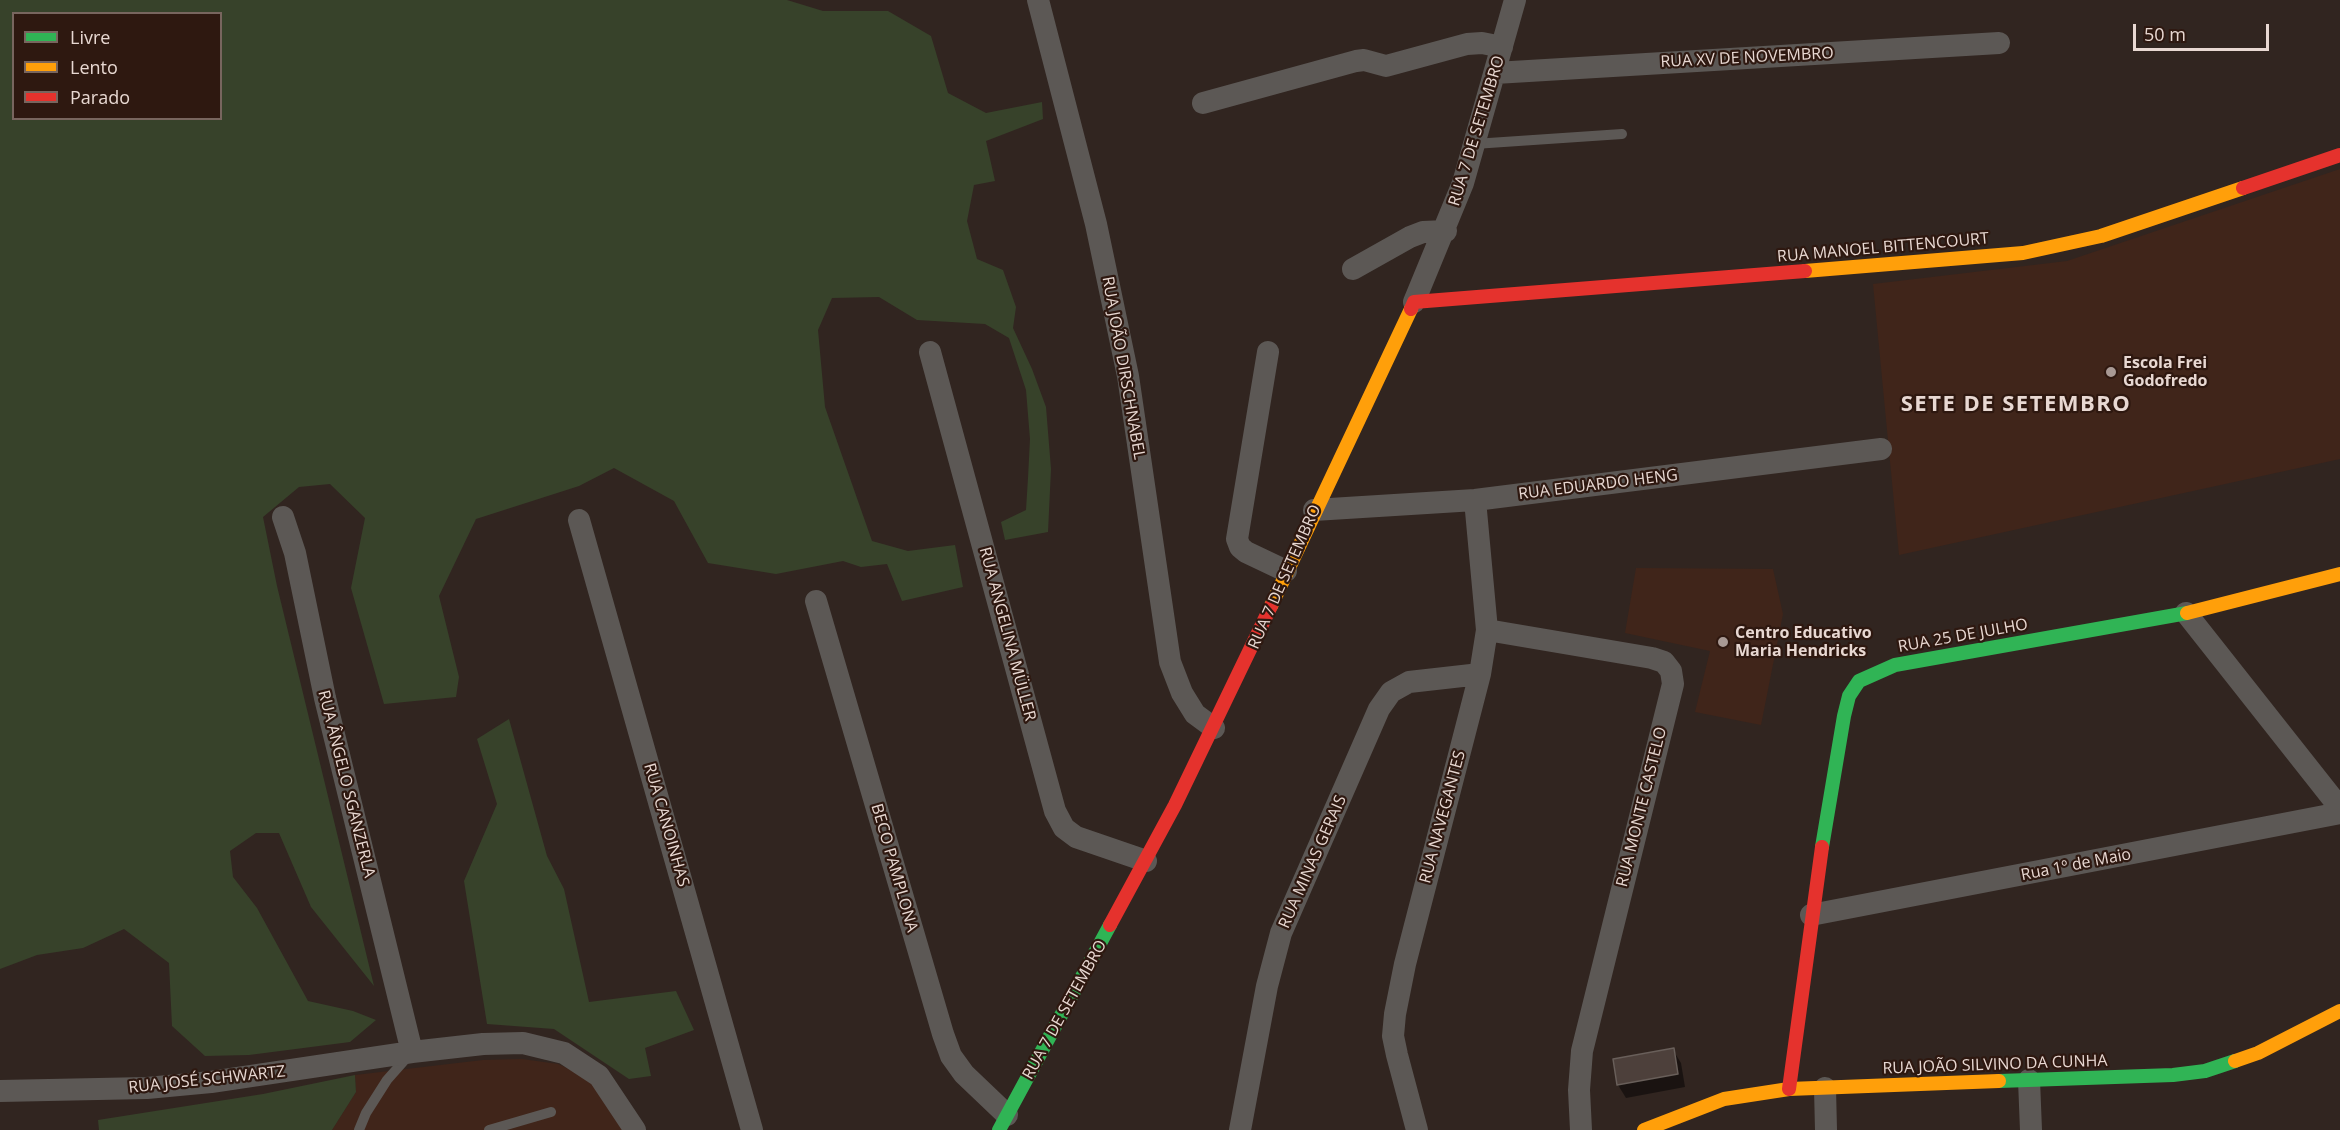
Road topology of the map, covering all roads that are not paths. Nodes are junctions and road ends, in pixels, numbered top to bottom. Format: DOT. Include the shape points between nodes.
graph roads {
  1 [pos="1038,0"];
  2 [pos="1515,0"];
  3 [pos="1999,43"];
  4 [pos="1502,47"];
  5 [pos="1495,73"];
  6 [pos="1203,103"];
  7 [pos="1622,134"];
  8 [pos="1474,144"];
  9 [pos="2340,155"];
  10 [pos="1446,231"];
  11 [pos="1353,269"];
  12 [pos="1414,302"];
  13 [pos="930,352"];
  14 [pos="1268,352"];
  15 [pos="1881,449"];
  16 [pos="1475,500"];
  17 [pos="1314,510"];
  18 [pos="283,517"];
  19 [pos="579,520"];
  20 [pos="1286,571"];
  21 [pos="2340,574"];
  22 [pos="816,601"];
  23 [pos="2186,613"];
  24 [pos="1487,630"];
  25 [pos="1480,674"];
  26 [pos="1214,728"];
  27 [pos="2340,808"];
  28 [pos="2340,813"];
  29 [pos="1146,861"];
  30 [pos="1811,915"];
  31 [pos="2340,1011"];
  32 [pos="412,1052"];
  33 [pos="2029,1080"];
  34 [pos="1825,1088"];
  35 [pos="1789,1089"];
  36 [pos="0,1091"];
  37 [pos="550,1112"];
  38 [pos="1003,1123"];
  39 [pos="359,1130"];
  40 [pos="489,1130"];
  41 [pos="635,1130"];
  42 [pos="752,1130"];
  43 [pos="1240,1130"];
  44 [pos="1417,1130"];
  45 [pos="1581,1130"];
  46 [pos="1644,1130"];
  47 [pos="1826,1130"];
  48 [pos="2031,1130"];
  1 -- 26 [label="street, RUA JOÃO DIRSCHNABEL" via="1096,224 1125,365 1170,662 1195,714"];
  2 -- 4 [label="street, RUA 7 DE SETEMBRO"];
  3 -- 5 [label="street, RUA XV DE NOVEMBRO"];
  4 -- 5 [label="street, RUA 7 DE SETEMBRO"];
  4 -- 6 [label="street" via="1467,44 1386,66 1356,61"];
  5 -- 8 [label="street, RUA 7 DE SETEMBRO"];
  7 -- 8 [label="lane"];
  8 -- 10 [label="street, RUA 7 DE SETEMBRO"];
  9 -- 12 [label="street, RUA MANOEL BITTENCOURT" via="2101,236 2023,253"];
  10 -- 11 [label="street" via="1410,237"];
  10 -- 12 [label="street, RUA 7 DE SETEMBRO"];
  12 -- 17 [label="street, RUA 7 DE SETEMBRO"];
  13 -- 29 [label="street, RUA ANGELINA MÜLLER" via="1055,810 1064,828 1076,837"];
  14 -- 20 [label="street" via="1237,539 1246,552"];
  15 -- 16 [label="street, RUA EDUARDO HENG"];
  16 -- 17 [label="street, RUA EDUARDO HENG"];
  16 -- 24 [label="street, RUA NAVEGANTES"];
  17 -- 20 [label="street, RUA 7 DE SETEMBRO"];
  18 -- 32 [label="street, RUA ÂNGELO SGANZERLA" via="295,552 325,698"];
  19 -- 42 [label="street, RUA CANOINHAS"];
  20 -- 26 [label="street, RUA 7 DE SETEMBRO"];
  21 -- 23 [label="street, RUA 25 DE JULHO"];
  22 -- 38 [label="street, BECO PAMPLONA" via="943,1034 951,1056"];
  23 -- 27 [label="street"];
  23 -- 30 [label="street, RUA 25 DE JULHO" via="1895,665 1859,681 1849,696 1844,716"];
  24 -- 25 [label="street, RUA NAVEGANTES"];
  24 -- 45 [label="street, RUA MONTE CASTELO" via="1652,658 1664,662 1671,671 1672,684 1582,1051"];
  25 -- 43 [label="street, RUA MINAS GERAIS" via="1410,682 1391,692 1379,709 1281,933"];
  25 -- 44 [label="street, RUA NAVEGANTES" via="1395,1014 1393,1036"];
  26 -- 29 [label="street, RUA 7 DE SETEMBRO"];
  28 -- 30 [label="street, Rua 1º de Maio"];
  29 -- 38 [label="street, RUA 7 DE SETEMBRO"];
  30 -- 35 [label="street, RUA 25 DE JULHO"];
  31 -- 33 [label="street, RUA JOÃO SILVINO DA CUNHA" via="2258,1053 2205,1071"];
  32 -- 36 [label="street, RUA JOSÉ SCHWARTZ" via="211,1082 147,1088"];
  32 -- 39 [label="lane" via="387,1080"];
  32 -- 41 [label="street, RUA JOSÉ SCHWARTZ" via="522,1043 564,1053 599,1076"];
  33 -- 34 [label="street, RUA JOÃO SILVINO DA CUNHA"];
  33 -- 48 [label="street"];
  34 -- 35 [label="street, RUA JOÃO SILVINO DA CUNHA"];
  34 -- 47 [label="street"];
  35 -- 46 [label="street, RUA JOÃO SILVINO DA CUNHA" via="1724,1099"];
  37 -- 40 [label="lane"];
}
